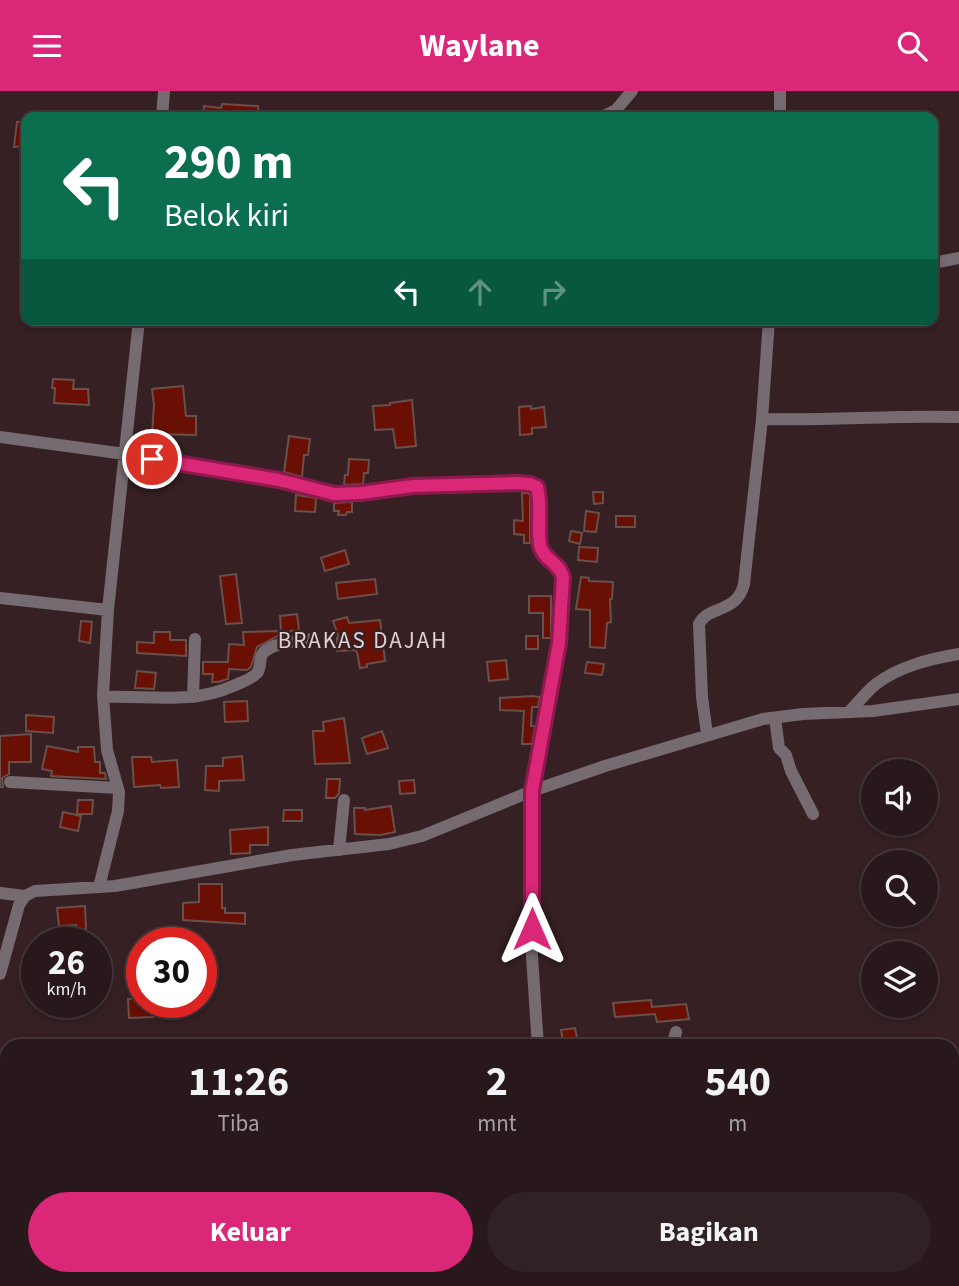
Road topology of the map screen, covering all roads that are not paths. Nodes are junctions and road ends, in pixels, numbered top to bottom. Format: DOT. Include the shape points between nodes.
graph roads {
  1 [pos="164,91"];
  2 [pos="632,91"];
  3 [pos="780,91"];
  4 [pos="162,112"];
  5 [pos="612,112"];
  6 [pos="780,112"];
  7 [pos="959,258"];
  8 [pos="938,262"];
  9 [pos="138,326"];
  10 [pos="769,326"];
  11 [pos="959,417"];
  12 [pos="762,419"];
  13 [pos="0,437"];
  14 [pos="125,454"];
  15 [pos="0,598"];
  16 [pos="108,610"];
  17 [pos="195,639"];
  18 [pos="311,639"];
  19 [pos="959,654"];
  20 [pos="103,697"];
  21 [pos="193,697"];
  22 [pos="959,699"];
  23 [pos="849,712"];
  24 [pos="775,717"];
  25 [pos="707,734"];
  26 [pos="10,782"];
  27 [pos="118,788"];
  28 [pos="532,791"];
  29 [pos="344,800"];
  30 [pos="813,814"];
  31 [pos="339,850"];
  32 [pos="99,887"];
  33 [pos="0,893"];
  34 [pos="25,896"];
  35 [pos="0,974"];
  36 [pos="676,1032"];
  37 [pos="537,1039"];
  38 [pos="674,1039"];
  1 -- 4 [label="street"];
  2 -- 5 [label="street"];
  3 -- 6 [label="street"];
  7 -- 8 [label="street"];
  9 -- 14 [label="street"];
  10 -- 12 [label="street"];
  11 -- 12 [label="street"];
  12 -- 25 [label="street" via="742,591 731,605 699,624"];
  13 -- 14 [label="street"];
  14 -- 16 [label="street"];
  14 -- 28 [label="street" via="334,494 413,486 535,486 541,548 563,577 559,643"];
  15 -- 16 [label="street"];
  16 -- 20 [label="street"];
  17 -- 21 [label="street"];
  18 -- 21 [label="street" via="265,652 253,676"];
  19 -- 23 [label="street" via="912,665 877,684"];
  20 -- 21 [label="street"];
  20 -- 27 [label="street" via="107,750"];
  22 -- 23 [label="street"];
  23 -- 24 [label="street"];
  24 -- 25 [label="street"];
  24 -- 30 [label="street" via="779,748"];
  25 -- 28 [label="street"];
  26 -- 27 [label="street"];
  27 -- 32 [label="street" via="118,811"];
  28 -- 31 [label="street" via="422,836"];
  28 -- 37 [label="street" via="532,956"];
  29 -- 31 [label="street"];
  31 -- 32 [label="street"];
  32 -- 34 [label="street" via="35,891"];
  33 -- 34 [label="street"];
  34 -- 35 [label="street"];
  36 -- 38 [label="street"];
}
